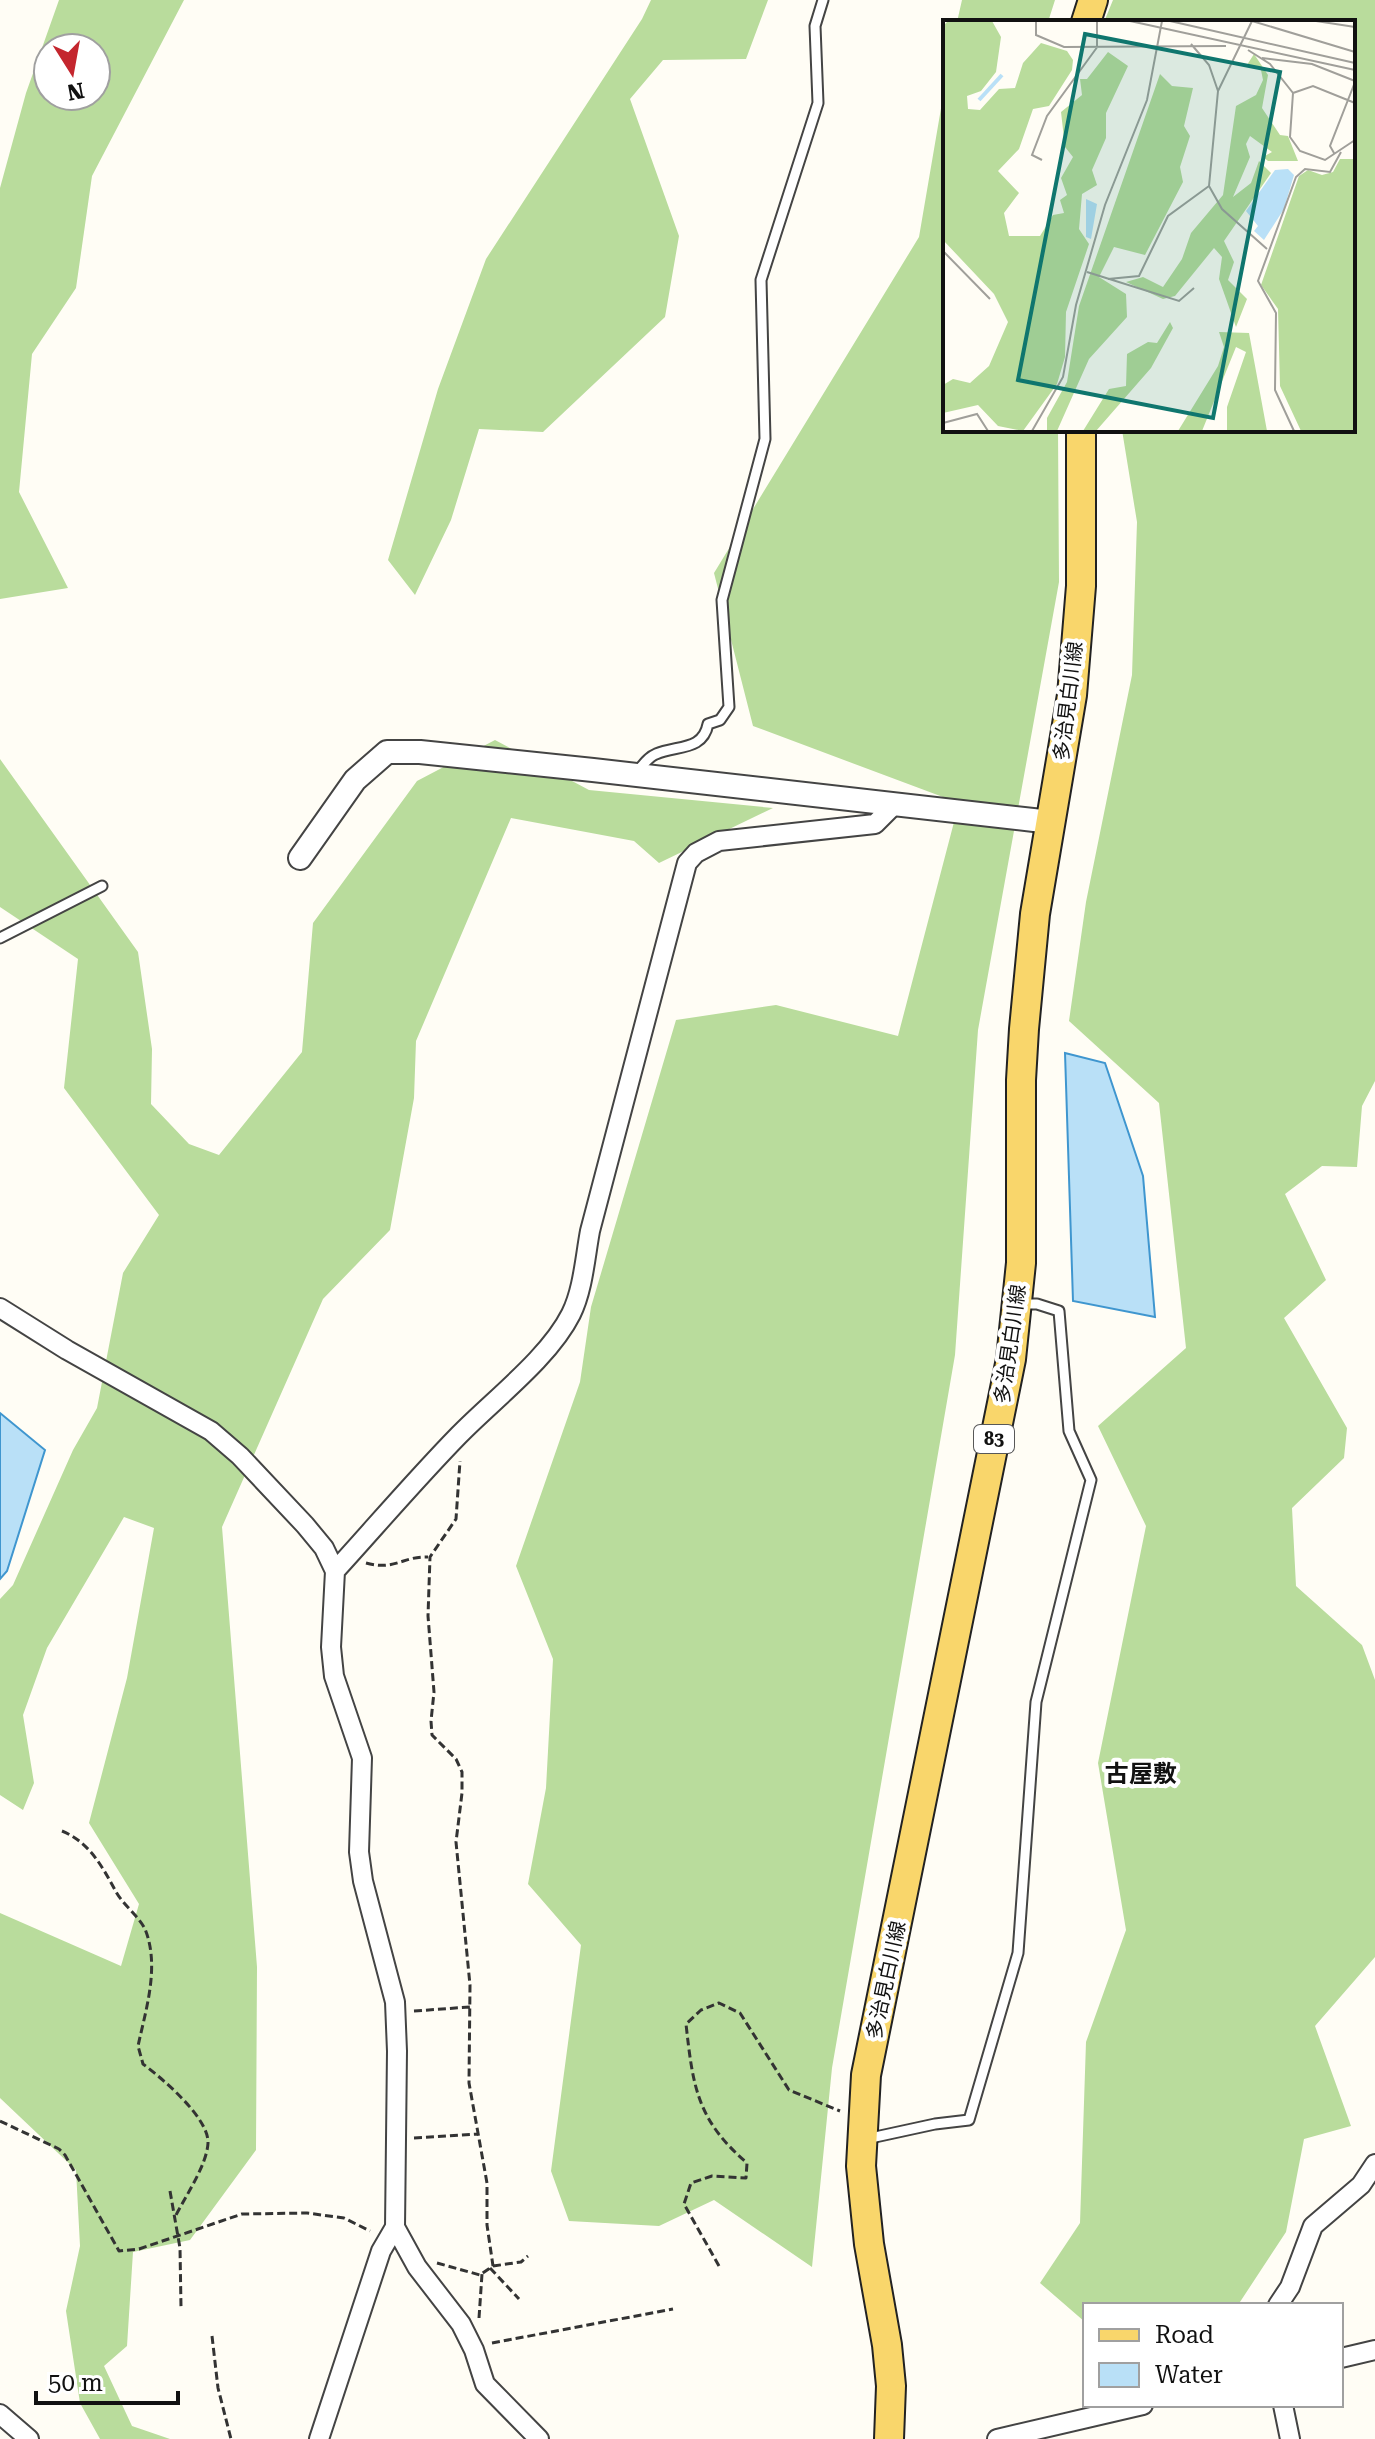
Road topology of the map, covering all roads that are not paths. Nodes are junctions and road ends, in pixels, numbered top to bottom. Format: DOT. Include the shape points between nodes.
graph roads {
  1 [pos="823,0"];
  2 [pos="1093,0"];
  3 [pos="1087,20"];
  4 [pos="1081,432"];
  5 [pos="635,774"];
  6 [pos="895,804"];
  7 [pos="1051,822"];
  8 [pos="300,858"];
  9 [pos="102,886"];
  10 [pos="0,938"];
  11 [pos="1018,1304"];
  12 [pos="0,1308"];
  13 [pos="341,1564"];
  14 [pos="863,2129"];
  15 [pos="1375,2164"];
  16 [pos="391,2233"];
  17 [pos="1279,2303"];
  18 [pos="1375,2350"];
  19 [pos="1343,2358"];
  20 [pos="1134,2407"];
  21 [pos="1283,2407"];
  22 [pos="0,2414"];
  23 [pos="29,2439"];
  24 [pos="319,2439"];
  25 [pos="539,2439"];
  26 [pos="889,2439"];
  27 [pos="997,2439"];
  28 [pos="1290,2439"];
  1 -- 5 [label="lane" via="815,26 818,103 761,280 765,439 722,600 729,707 720,720 708,724 700,741 652,755"];
  2 -- 3 [label="main road"];
  4 -- 7 [label="main road, 多治見白川線 / 83" via="1081,586 1072,695"];
  5 -- 6 [label="street"];
  5 -- 8 [label="street" via="387,752 355,780"];
  6 -- 7 [label="street"];
  6 -- 13 [label="street" via="875,824 719,841 687,863 572,1313 536,1359"];
  7 -- 11 [label="main road, 多治見白川線 / 83" via="1024,1029"];
  9 -- 10 [label="lane"];
  11 -- 14 [label="main road, 多治見白川線 / 83" via="866,2075"];
  11 -- 14 [label="lane" via="1059,1311 1069,1431 1091,1480 1036,1702 1018,1953 969,2120"];
  12 -- 13 [label="street" via="211,1431"];
  13 -- 16 [label="street" via="331,1647 334,1676 362,1758 359,1852 395,2013"];
  14 -- 26 [label="main road, 多治見白川線 / 83" via="869,2244 891,2386"];
  15 -- 17 [label="street" via="1361,2185 1313,2226"];
  16 -- 24 [label="street"];
  16 -- 25 [label="street" via="453,2312 485,2384"];
  18 -- 19 [label="street"];
  20 -- 27 [label="street"];
  21 -- 28 [label="street"];
  22 -- 23 [label="street"];
}
